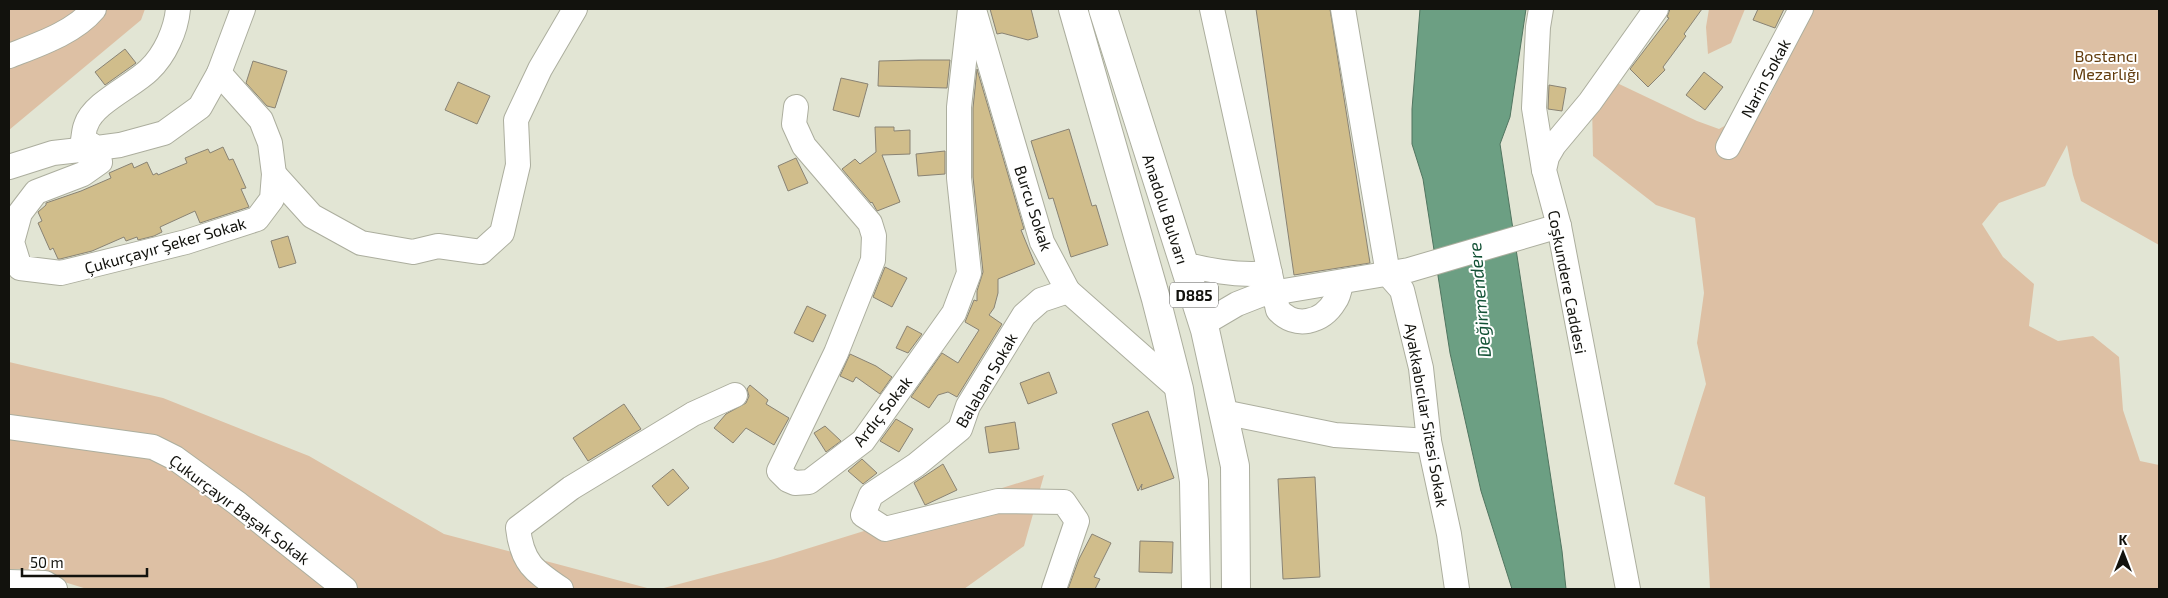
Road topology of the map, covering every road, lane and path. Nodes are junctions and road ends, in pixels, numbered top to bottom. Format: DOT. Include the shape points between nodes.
graph roads {
  1 [pos="94,9"];
  2 [pos="178,9"];
  3 [pos="243,9"];
  4 [pos="575,9"];
  5 [pos="971,9"];
  6 [pos="1073,9"];
  7 [pos="1103,9"];
  8 [pos="1212,9"];
  9 [pos="1343,9"];
  10 [pos="1541,9"];
  11 [pos="1656,9"];
  12 [pos="1801,9"];
  13 [pos="9,56"];
  14 [pos="219,73"];
  15 [pos="796,107"];
  16 [pos="1728,147"];
  17 [pos="97,148"];
  18 [pos="9,167"];
  19 [pos="1544,170"];
  20 [pos="274,174"];
  21 [pos="1553,227"];
  22 [pos="1184,264"];
  23 [pos="1399,272"];
  24 [pos="1341,282"];
  25 [pos="1273,283"];
  26 [pos="1068,291"];
  27 [pos="1203,324"];
  28 [pos="1179,389"];
  29 [pos="735,395"];
  30 [pos="1223,412"];
  31 [pos="9,427"];
  32 [pos="1429,441"];
  33 [pos="9,582"];
  34 [pos="55,589"];
  35 [pos="345,589"];
  36 [pos="561,589"];
  37 [pos="1054,589"];
  38 [pos="1196,589"];
  39 [pos="1236,589"];
  40 [pos="1457,589"];
  41 [pos="1628,589"];
  1 -- 13 [label="street" via="84,20 36,46"];
  2 -- 17 [label="street" via="165,51 149,71 104,102 86,123 83,140"];
  3 -- 14 [label="street"];
  4 -- 20 [label="street" via="540,69 516,120 518,165 502,233 481,252 438,246 413,252 361,243 312,216"];
  5 -- 15 [label="street, Ardıç Sokak" via="959,107 959,178 969,273 954,313 863,441 818,477 796,483 779,471 836,353 873,260 874,236 870,223 804,146 794,124"];
  5 -- 26 [label="street, Burcu Sokak" via="1042,242"];
  6 -- 28 [label="highway, Anadolu Bulvarı / D885"];
  7 -- 22 [label="highway, Anadolu Bulvarı / D885"];
  8 -- 25 [label="street"];
  9 -- 23 [label="street, Ayakkabıcılar Sitesi Sokak"];
  10 -- 19 [label="street, Coşkundere Caddesi" via="1534,108"];
  11 -- 19 [label="street" via="1590,102 1554,145"];
  12 -- 16 [label="street, Narin Sokak"];
  14 -- 17 [label="street" via="200,107 164,132 120,146"];
  14 -- 20 [label="street" via="261,120 270,143"];
  17 -- 18 [label="street" via="53,153"];
  17 -- 20 [label="street, Çukurçayır Şeker Sokak" via="100,162 83,174 36,192 20,213 12,242 20,268 61,274 186,242 257,219 272,199"];
  19 -- 21 [label="street, Coşkundere Caddesi"];
  21 -- 23 [label="street"];
  21 -- 41 [label="street, Coşkundere Caddesi"];
  22 -- 25 [label="street" via="1208,271 1253,275"];
  22 -- 27 [label="highway, Anadolu Bulvarı / D885"];
  23 -- 24 [label="street"];
  23 -- 32 [label="street, Ayakkabıcılar Sitesi Sokak" via="1421,368"];
  24 -- 25 [label="street"];
  24 -- 25 [label="street" via="1337,299 1329,310 1317,319 1301,322 1286,318 1278,310"];
  25 -- 27 [label="street" via="1260,295"];
  26 -- 28 [label="street, Burcu Sokak"];
  26 -- 37 [label="street, Balaban Sokak" via="1040,300 1024,315 968,406 960,429 916,465 871,495 863,515 885,529 998,501 1064,502 1077,521"];
  27 -- 30 [label="highway, Anadolu Bulvarı / D885"];
  28 -- 38 [label="highway, Anadolu Bulvarı / D885" via="1194,481"];
  29 -- 36 [label="street" via="693,414 579,483 518,528 520,545 535,571"];
  30 -- 32 [label="street" via="1335,435"];
  30 -- 39 [label="highway, Anadolu Bulvarı / D885" via="1235,466"];
  31 -- 35 [label="street, Çukurçayır Başak Sokak" via="153,447 175,458 237,503"];
  32 -- 40 [label="street, Ayakkabıcılar Sitesi Sokak"];
  33 -- 34 [label="street" via="45,583"];
}
